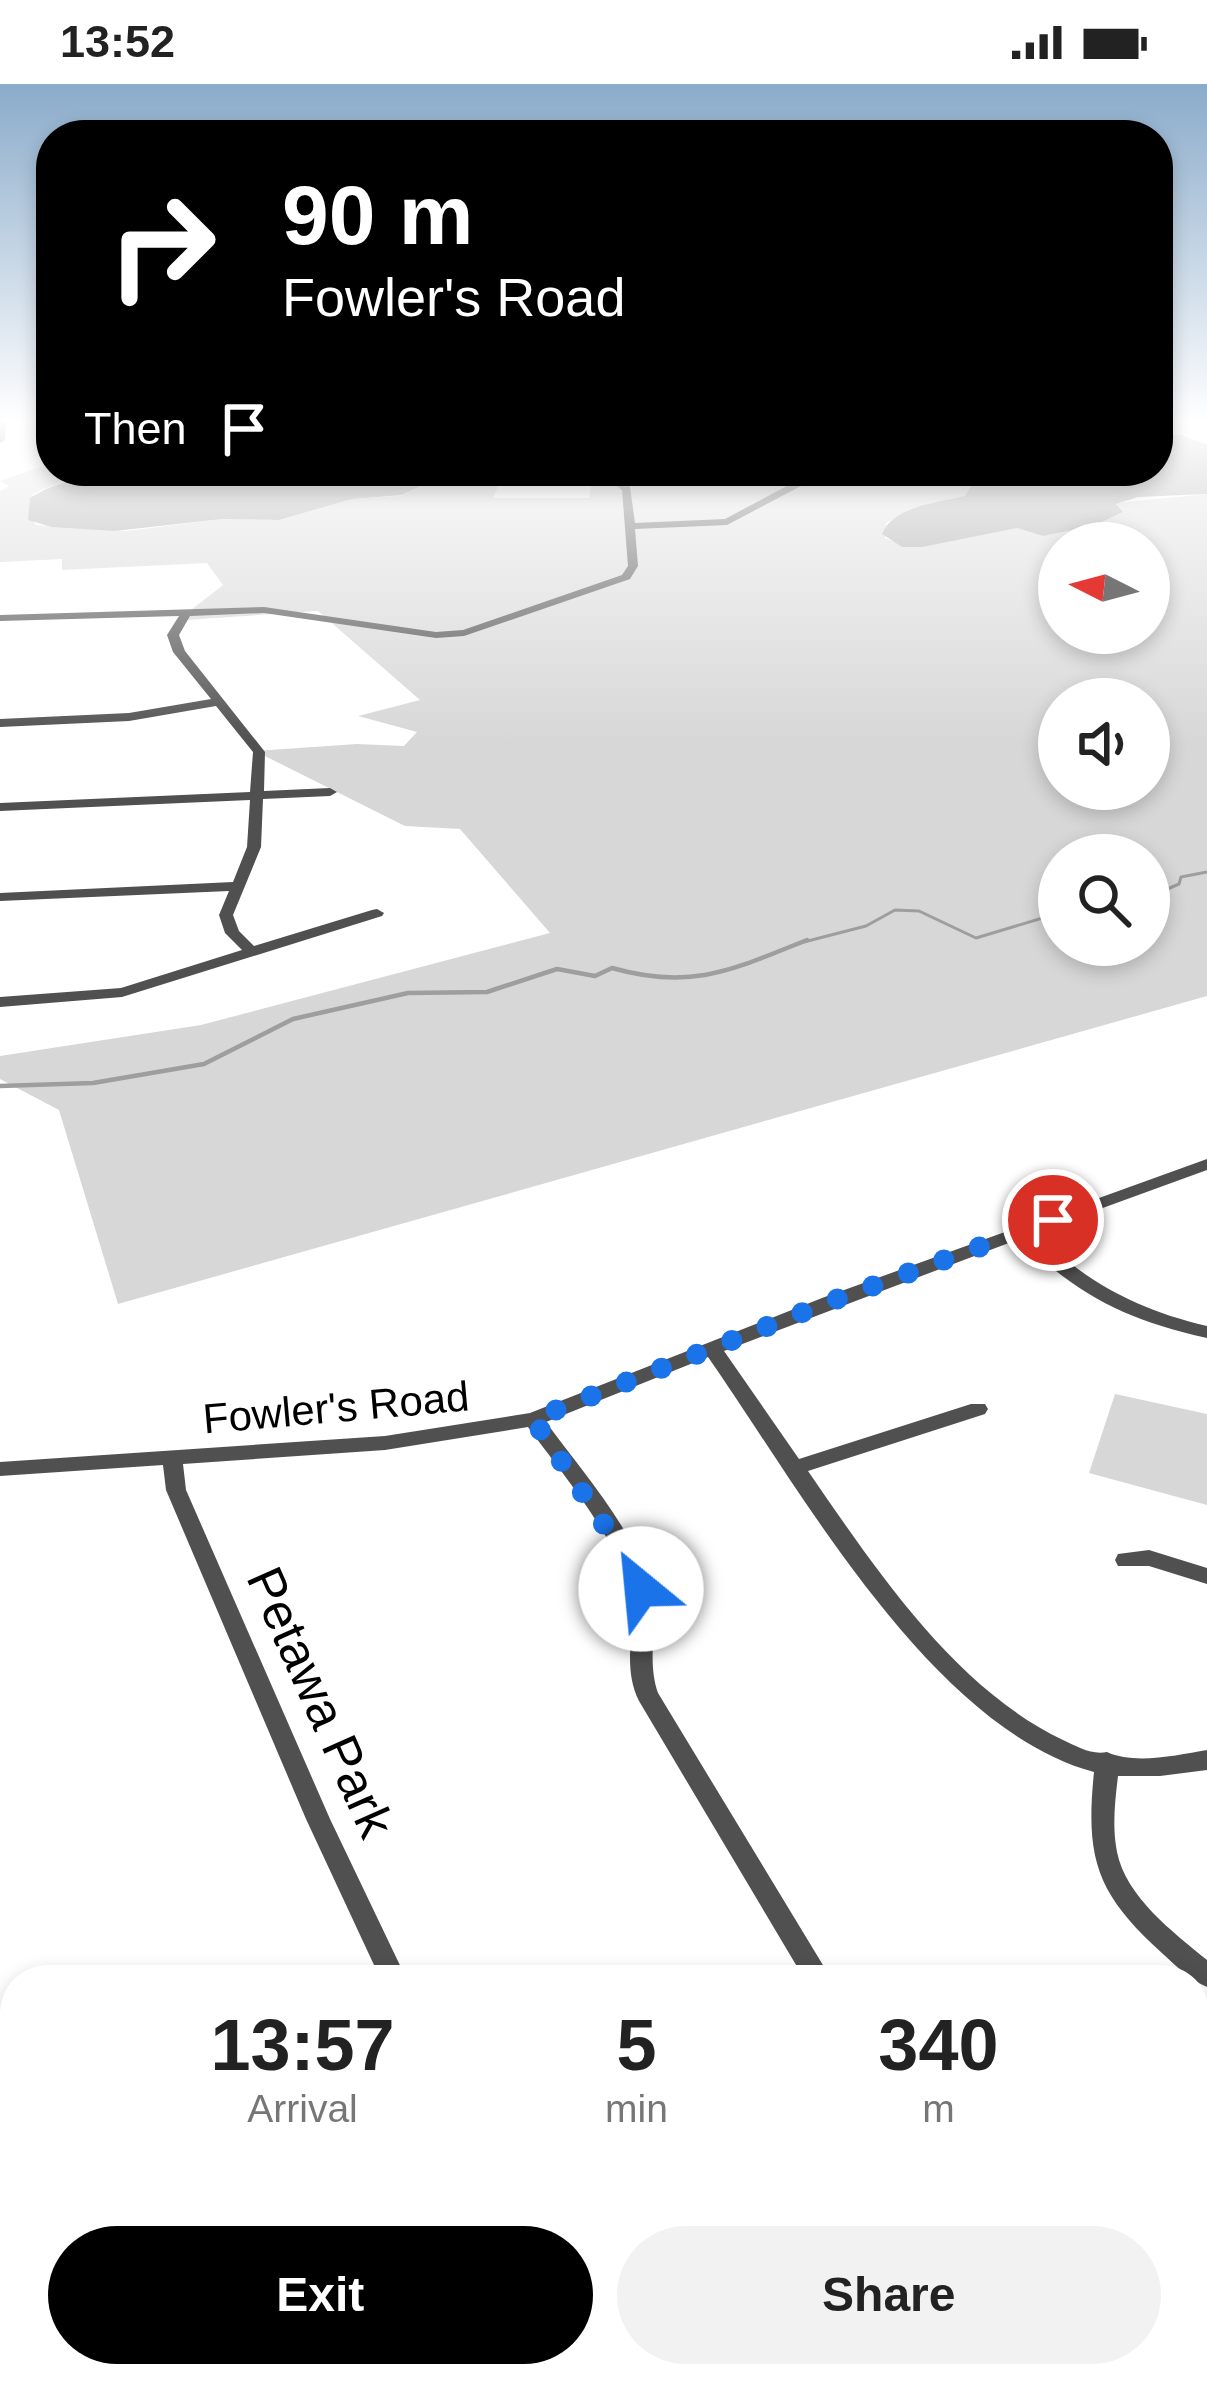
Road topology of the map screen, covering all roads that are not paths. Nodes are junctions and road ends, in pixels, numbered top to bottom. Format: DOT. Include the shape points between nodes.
graph roads {
  1 [pos="630,527"];
  2 [pos="187,612"];
  3 [pos="0,618"];
  4 [pos="217,702"];
  5 [pos="0,723"];
  6 [pos="330,792"];
  7 [pos="257,795"];
  8 [pos="0,807"];
  9 [pos="238,886"];
  10 [pos="0,897"];
  11 [pos="377,914"];
  12 [pos="252,952"];
  13 [pos="0,1003"];
  14 [pos="1207,1164"];
  15 [pos="1022,1232"];
  16 [pos="1207,1332"];
  17 [pos="714,1351"];
  18 [pos="978,1409"];
  19 [pos="533,1419"];
  20 [pos="172,1458"];
  21 [pos="797,1467"];
  22 [pos="0,1469"];
  23 [pos="1126,1560"];
  24 [pos="1207,1576"];
  25 [pos="1207,1760"];
  26 [pos="1107,1762"];
  27 [pos="387,1965"];
  28 [pos="810,1965"];
  29 [pos="1194,1965"];
  1 -- 2 [label="street" via="633,566 620,582 450,635 287,612"];
  2 -- 3 [label="street"];
  2 -- 4 [label="street" via="175,643"];
  4 -- 5 [label="street" via="129,717"];
  4 -- 7 [label="street" via="259,752"];
  6 -- 7 [label="street"];
  7 -- 8 [label="street"];
  7 -- 9 [label="street" via="254,847"];
  9 -- 10 [label="street"];
  9 -- 12 [label="street" via="226,921"];
  11 -- 12 [label="street"];
  12 -- 13 [label="street" via="122,992"];
  14 -- 15 [label="street, Fowler's Road"];
  15 -- 16 [label="street" via="1104,1300"];
  15 -- 17 [label="street, Fowler's Road"];
  17 -- 19 [label="street, Fowler's Road"];
  17 -- 21 [label="street"];
  18 -- 21 [label="street"];
  19 -- 20 [label="street, Fowler's Road" via="385,1443"];
  19 -- 28 [label="street" via="635,1571 643,1604 638,1669 647,1695"];
  20 -- 22 [label="street, Fowler's Road"];
  20 -- 27 [label="street, Petawa Park" via="176,1490"];
  21 -- 26 [label="street" via="957,1679 1016,1726 1082,1760"];
  23 -- 24 [label="street" via="1150,1558"];
  25 -- 26 [label="street" via="1164,1768"];
  26 -- 29 [label="street" via="1106,1861 1131,1903"];
}
